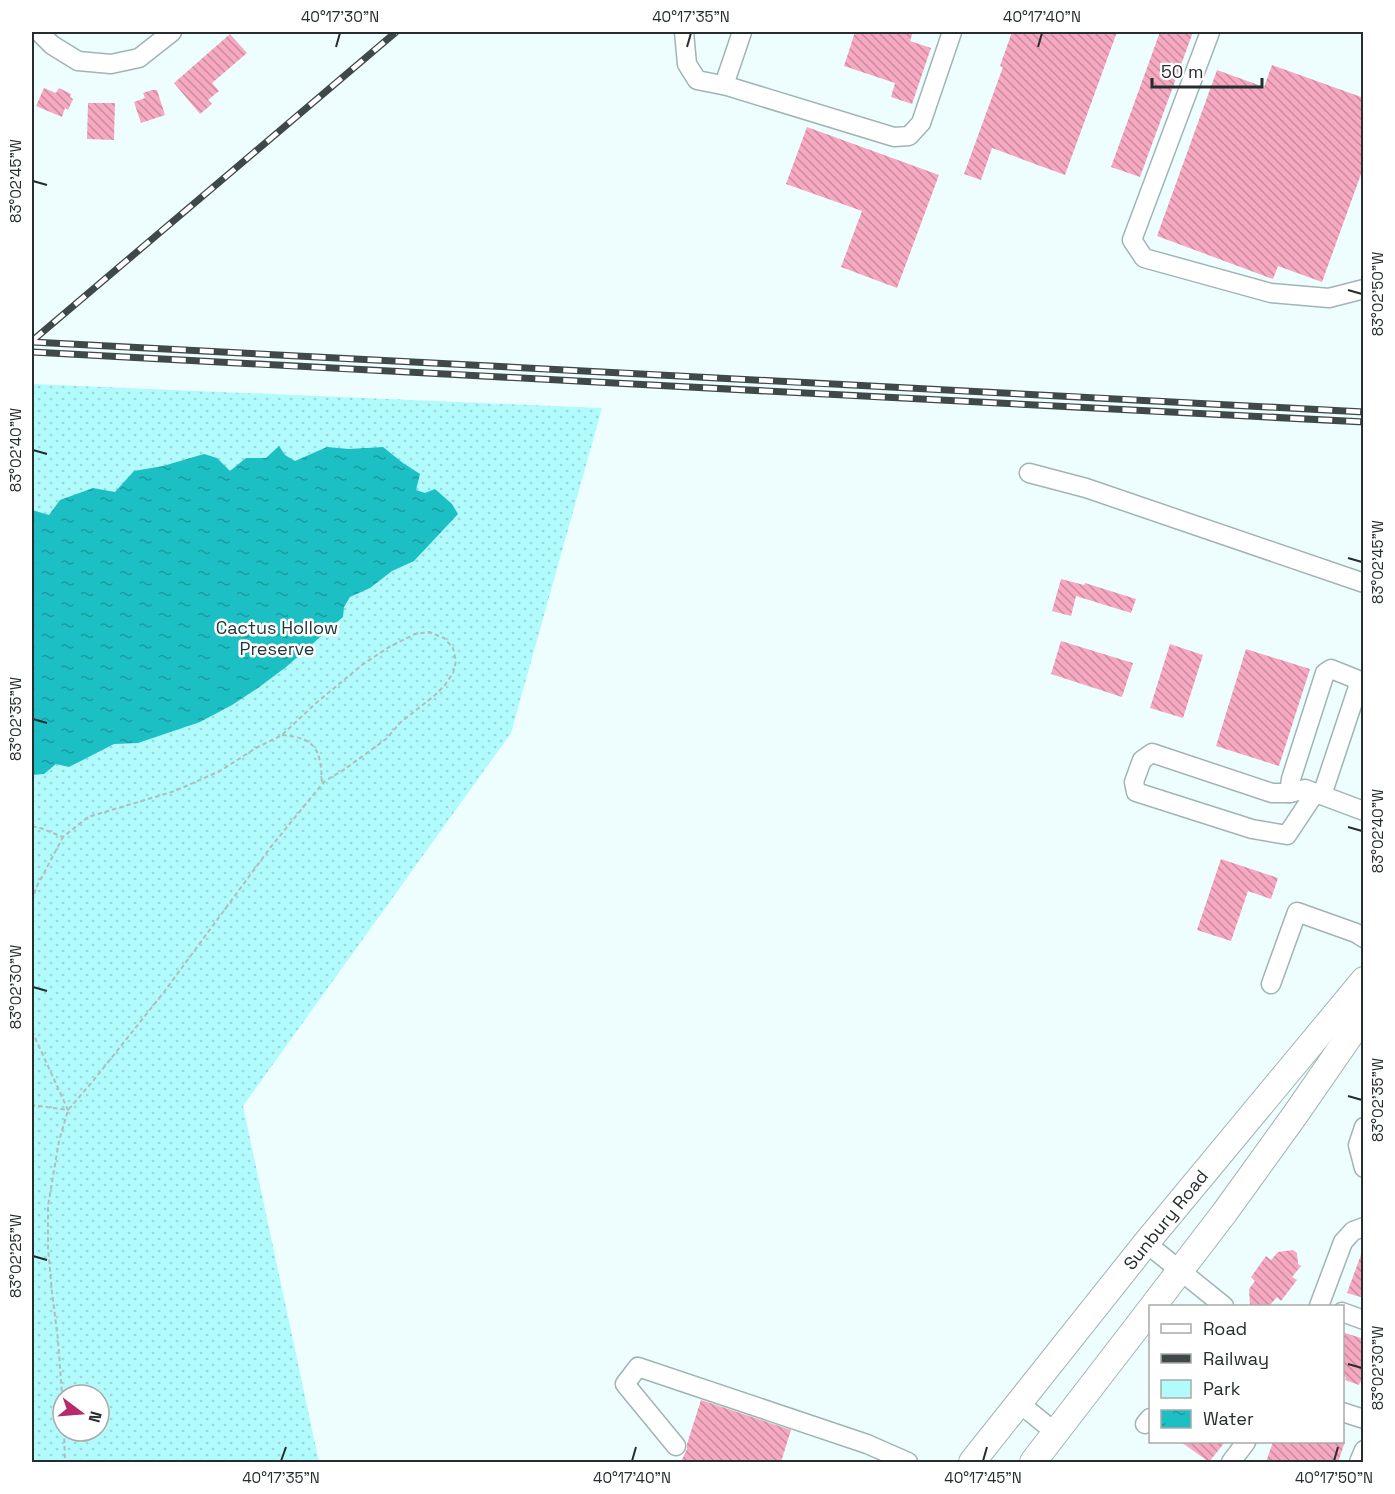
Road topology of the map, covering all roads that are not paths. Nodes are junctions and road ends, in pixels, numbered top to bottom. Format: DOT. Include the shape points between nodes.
graph roads {
  1 [pos="39,32"];
  2 [pos="172,32"];
  3 [pos="684,32"];
  4 [pos="742,32"];
  5 [pos="952,32"];
  6 [pos="1210,32"];
  7 [pos="724,85"];
  8 [pos="1364,289"];
  9 [pos="1029,472"];
  10 [pos="1364,583"];
  11 [pos="1289,793"];
  12 [pos="1318,794"];
  13 [pos="1364,811"];
  14 [pos="1364,938"];
  15 [pos="1364,980"];
  16 [pos="1271,984"];
  17 [pos="1364,1015"];
  18 [pos="1364,1127"];
  19 [pos="1364,1168"];
  20 [pos="1364,1227"];
  21 [pos="1146,1243"];
  22 [pos="1181,1271"];
  23 [pos="1154,1305"];
  24 [pos="1223,1305"];
  25 [pos="1323,1305"];
  26 [pos="1149,1312"];
  27 [pos="1344,1313"];
  28 [pos="1364,1320"];
  29 [pos="1018,1403"];
  30 [pos="1344,1413"];
  31 [pos="1364,1419"];
  32 [pos="1056,1433"];
  33 [pos="1245,1443"];
  34 [pos="676,1446"];
  35 [pos="1364,1450"];
  36 [pos="908,1462"];
  37 [pos="972,1462"];
  38 [pos="1033,1462"];
  39 [pos="1231,1462"];
  40 [pos="1359,1462"];
  1 -- 2 [label="street" via="78,61 111,64 139,58"];
  3 -- 7 [label="street" via="687,64 697,80"];
  4 -- 7 [label="street"];
  5 -- 7 [label="street" via="921,123 909,136 894,137"];
  6 -- 8 [label="street" via="1132,240 1144,258 1271,293 1329,298"];
  9 -- 10 [label="street"];
  11 -- 12 [label="street" via="1305,789"];
  11 -- 12 [label="street" via="1325,673 1332,669 1356,679 1358,687"];
  11 -- 12 [label="street" via="1272,793 1152,753 1142,760 1134,782 1136,792 1252,829 1287,834"];
  12 -- 13 [label="street"];
  14 -- 16 [label="street" via="1297,912"];
  15 -- 21 [label="highway, Sunbury Road"];
  17 -- 22 [label="highway"];
  18 -- 19 [label="street" via="1358,1145"];
  20 -- 25 [label="street" via="1353,1231 1343,1242"];
  21 -- 22 [label="street"];
  21 -- 29 [label="highway, Sunbury Road"];
  22 -- 23 [label="highway"];
  22 -- 24 [label="street"];
  26 -- 32 [label="highway"];
  27 -- 28 [label="street"];
  29 -- 32 [label="street"];
  29 -- 37 [label="highway, Sunbury Road"];
  30 -- 31 [label="street"];
  32 -- 38 [label="highway"];
  33 -- 39 [label="street"];
  34 -- 36 [label="street" via="625,1383 638,1367 867,1444"];
  35 -- 40 [label="street"];
}
